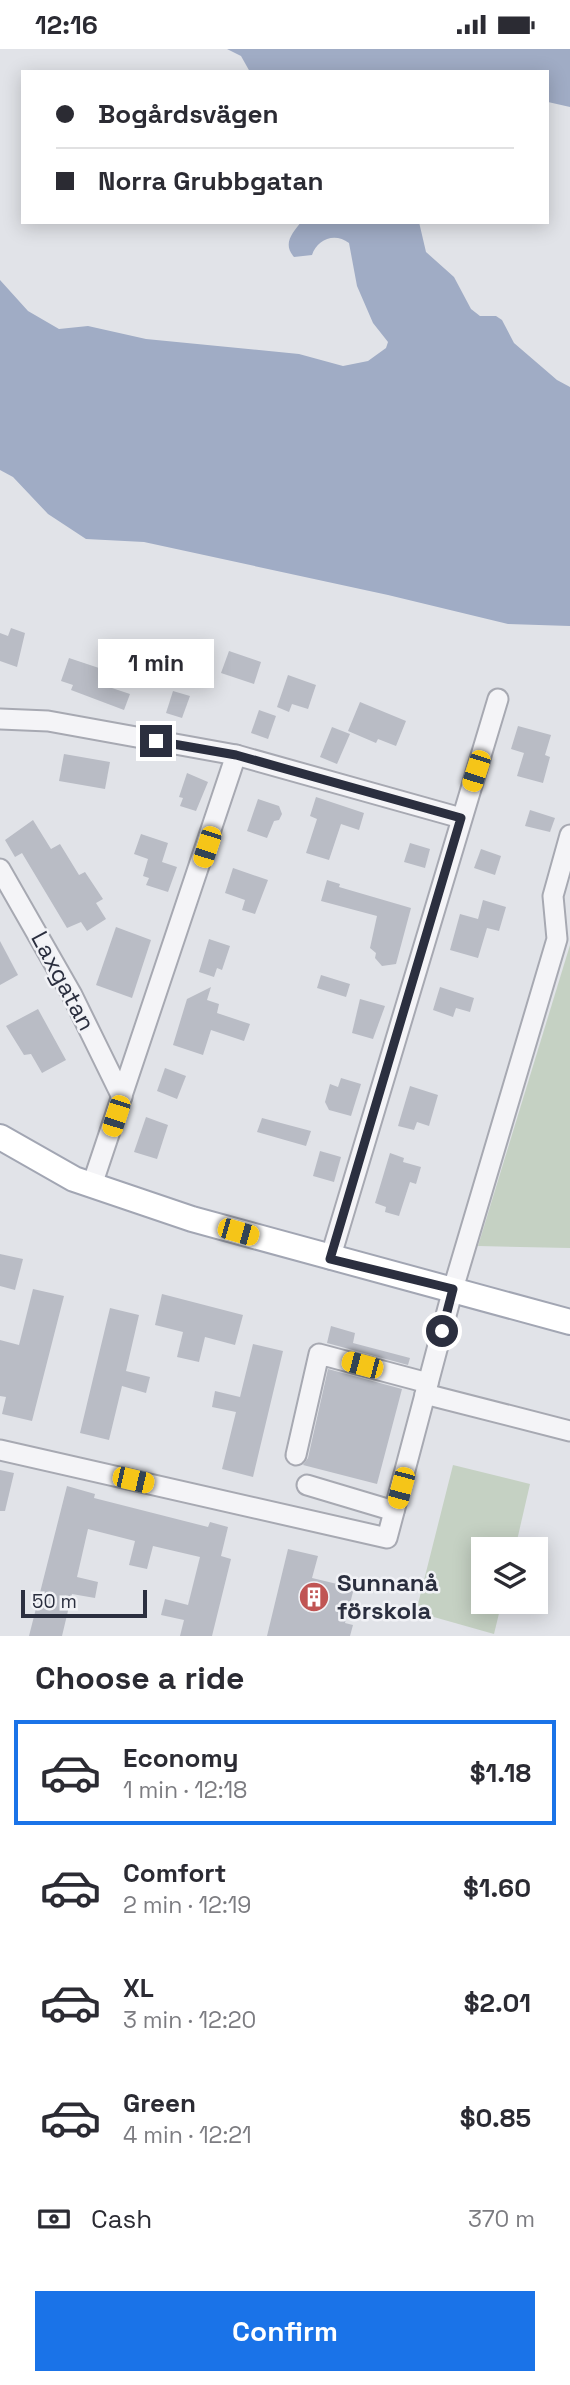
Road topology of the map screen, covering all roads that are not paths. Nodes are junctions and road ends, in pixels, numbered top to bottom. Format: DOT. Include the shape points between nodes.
graph roads {
  1 [pos="498,699"];
  2 [pos="0,719"];
  3 [pos="236,755"];
  4 [pos="461,818"];
  5 [pos="570,835"];
  6 [pos="0,869"];
  7 [pos="122,1097"];
  8 [pos="0,1137"];
  9 [pos="93,1185"];
  10 [pos="330,1259"];
  11 [pos="453,1289"];
  12 [pos="570,1322"];
  13 [pos="427,1389"];
  14 [pos="570,1431"];
  15 [pos="0,1450"];
  16 [pos="296,1455"];
  17 [pos="307,1485"];
  18 [pos="394,1511"];
  1 -- 4 [label="street"];
  2 -- 3 [label="street" via="48,721"];
  3 -- 4 [label="street"];
  3 -- 7 [label="street"];
  4 -- 10 [label="street"];
  5 -- 11 [label="street" via="553,896 557,939"];
  6 -- 7 [label="street, Laxgatan" via="72,995"];
  7 -- 9 [label="street"];
  8 -- 9 [label="main road"];
  9 -- 10 [label="main road"];
  10 -- 11 [label="main road"];
  11 -- 12 [label="main road"];
  11 -- 13 [label="street"];
  13 -- 14 [label="street"];
  13 -- 16 [label="street" via="319,1354"];
  13 -- 18 [label="street"];
  15 -- 18 [label="street" via="387,1538"];
  17 -- 18 [label="street"];
}
